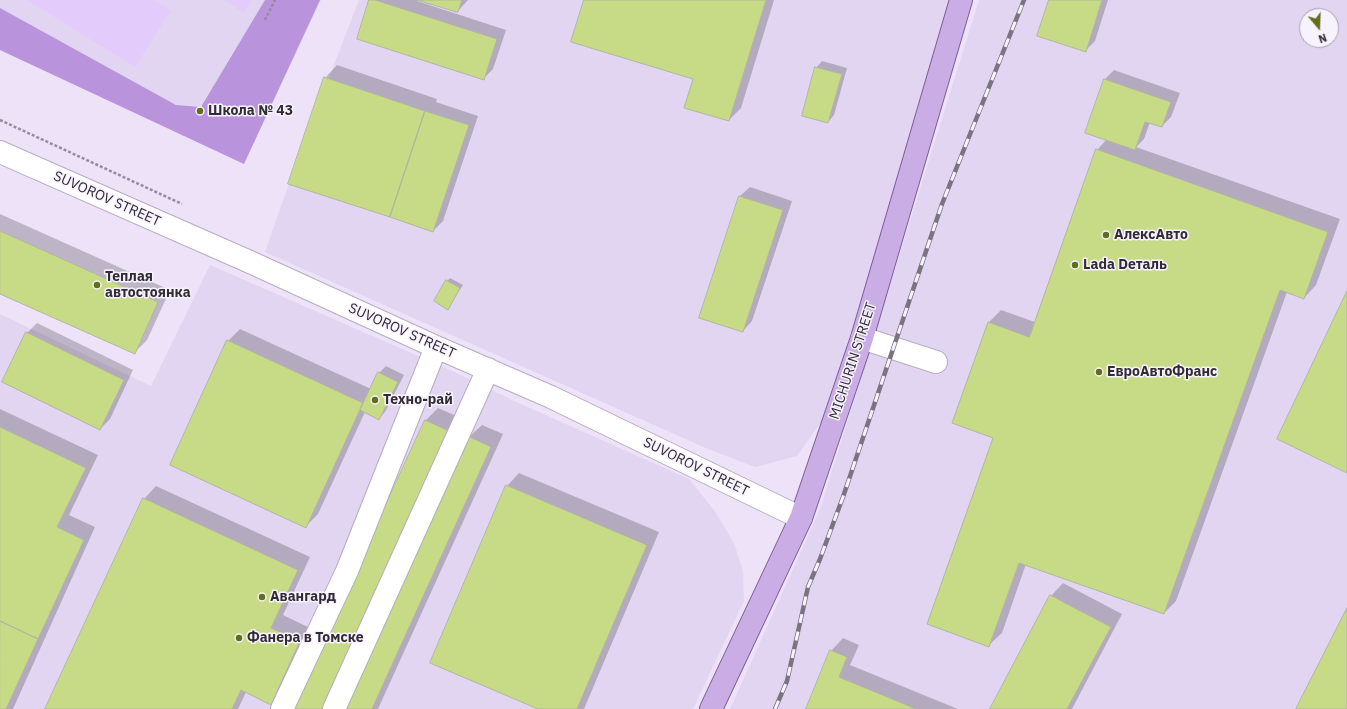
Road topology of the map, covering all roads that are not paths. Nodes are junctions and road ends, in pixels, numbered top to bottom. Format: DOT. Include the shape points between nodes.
graph roads {
  1 [pos="961,0"];
  2 [pos="0,152"];
  3 [pos="862,338"];
  4 [pos="436,347"];
  5 [pos="936,362"];
  6 [pos="488,369"];
  7 [pos="801,518"];
  8 [pos="282,709"];
  9 [pos="334,709"];
  10 [pos="711,709"];
  1 -- 3 [label="main road, MICHURIN STREET"];
  2 -- 4 [label="street, SUVOROV STREET"];
  3 -- 5 [label="street"];
  3 -- 7 [label="main road, MICHURIN STREET"];
  4 -- 6 [label="street, SUVOROV STREET"];
  4 -- 8 [label="street" via="347,571"];
  6 -- 7 [label="street, SUVOROV STREET"];
  6 -- 9 [label="street"];
  7 -- 10 [label="main road, MICHURIN STREET"];
}
